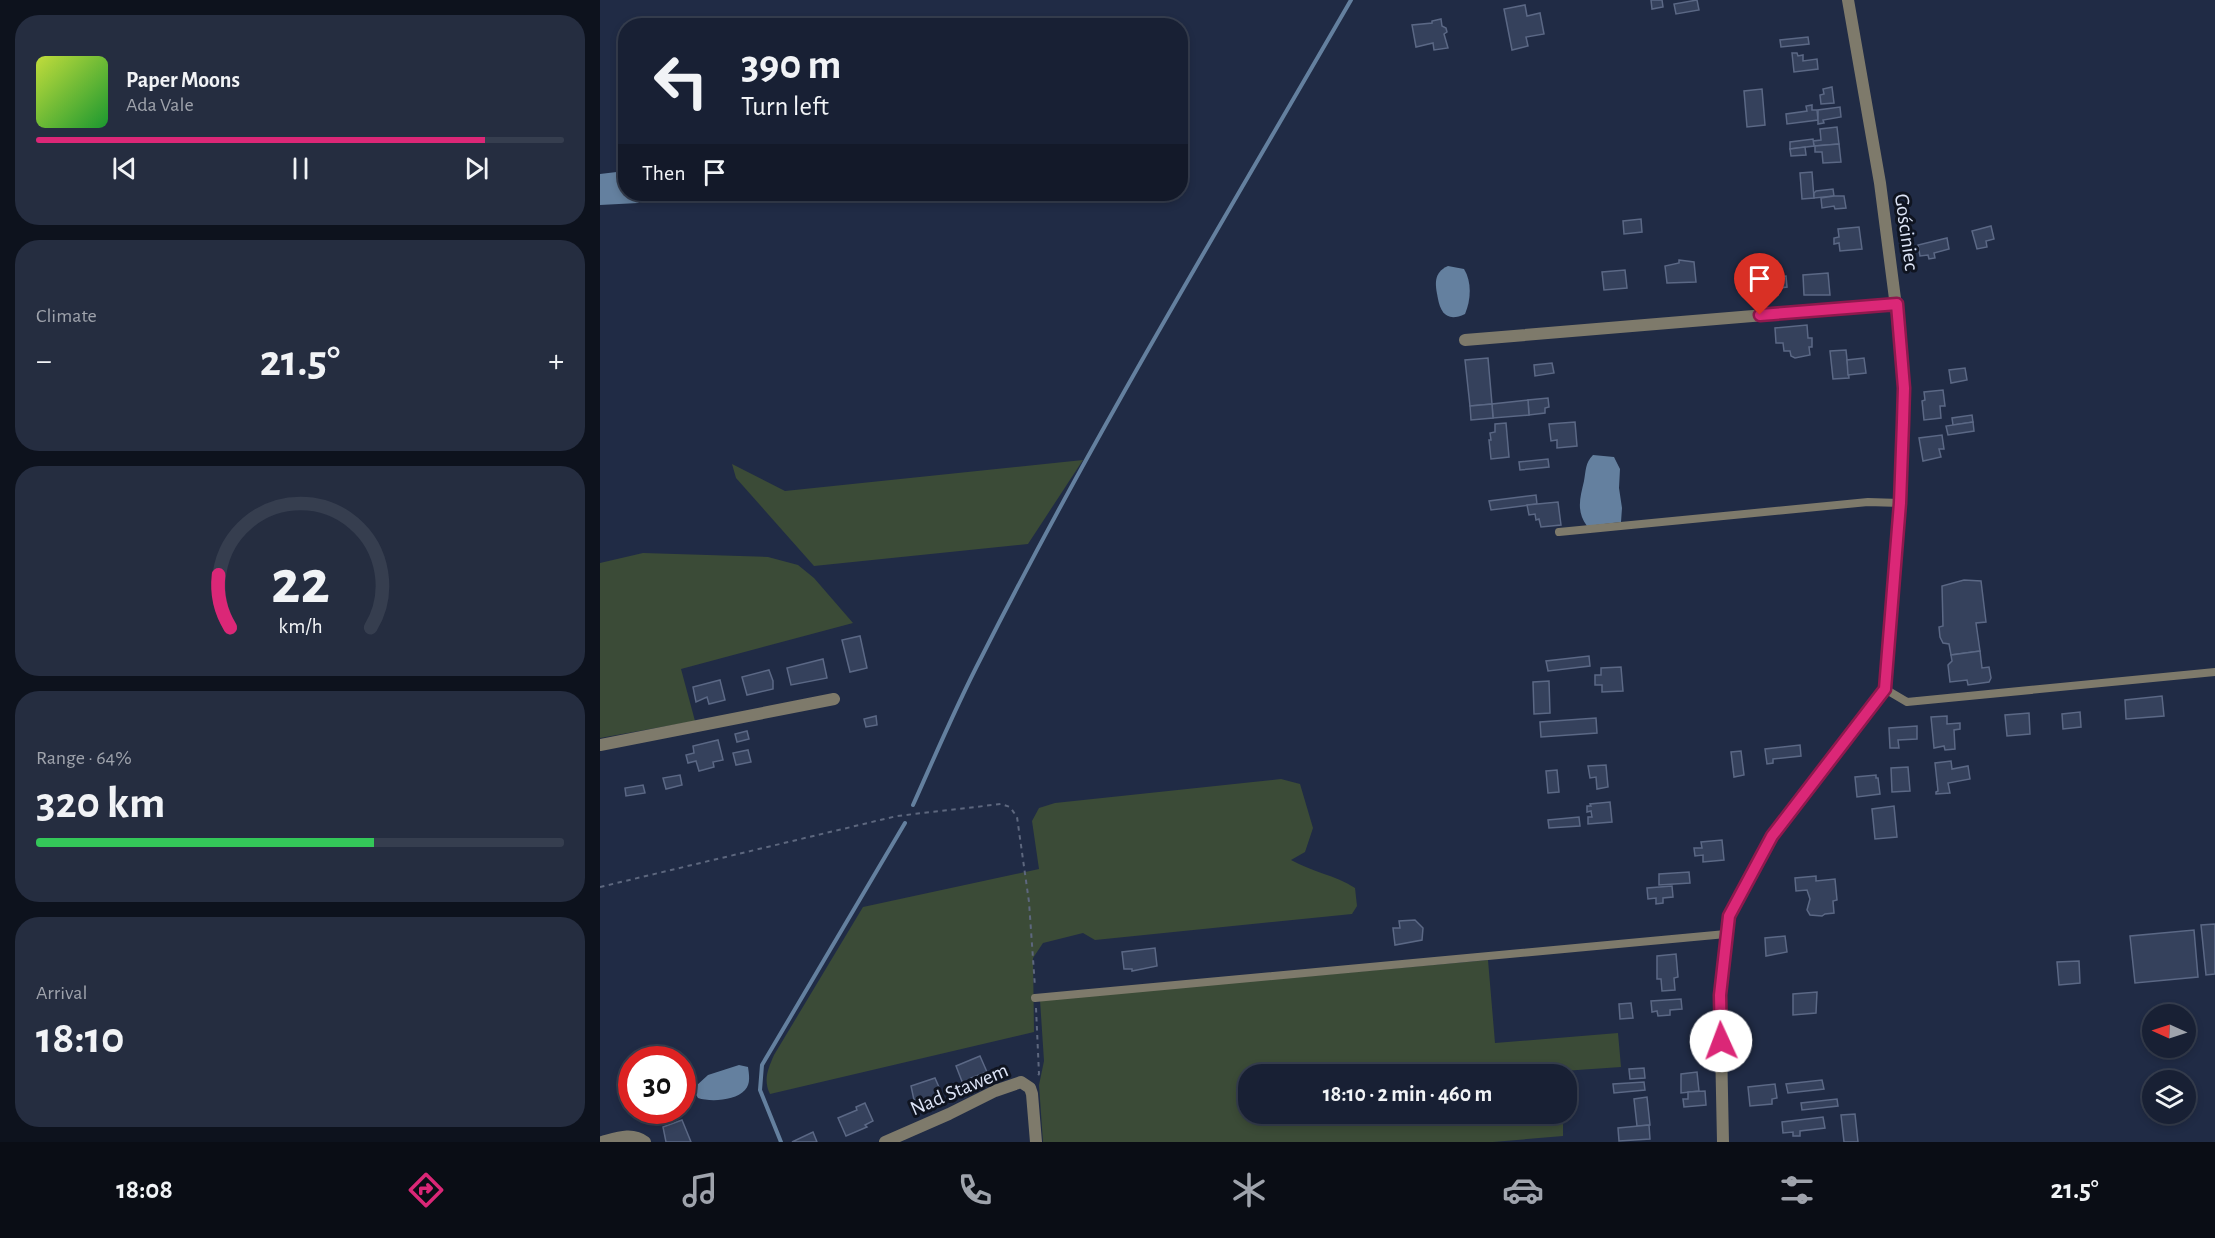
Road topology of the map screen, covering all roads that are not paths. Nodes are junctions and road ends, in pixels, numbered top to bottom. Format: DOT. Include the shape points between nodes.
graph roads {
  1 [pos="1848,0"];
  2 [pos="1897,304"];
  3 [pos="1465,340"];
  4 [pos="1900,503"];
  5 [pos="1559,532"];
  6 [pos="2215,672"];
  7 [pos="1885,689"];
  8 [pos="834,699"];
  9 [pos="600,745"];
  10 [pos="1726,934"];
  11 [pos="1035,998"];
  12 [pos="602,1142"];
  13 [pos="645,1142"];
  14 [pos="885,1142"];
  15 [pos="1036,1142"];
  16 [pos="1723,1142"];
  1 -- 2 [label="street, Gościniec"];
  2 -- 3 [label="street"];
  2 -- 4 [label="street, Gościniec" via="1904,388"];
  4 -- 5 [label="lane" via="1868,502"];
  4 -- 7 [label="street, Gościniec"];
  6 -- 7 [label="lane" via="1907,702"];
  7 -- 10 [label="street" via="1772,836 1729,916"];
  8 -- 9 [label="street"];
  10 -- 11 [label="lane"];
  10 -- 16 [label="street" via="1720,995"];
  12 -- 13 [label="street" via="632,1136"];
  14 -- 15 [label="street, Nad Stawem" via="1021,1082 1032,1094"];
}
